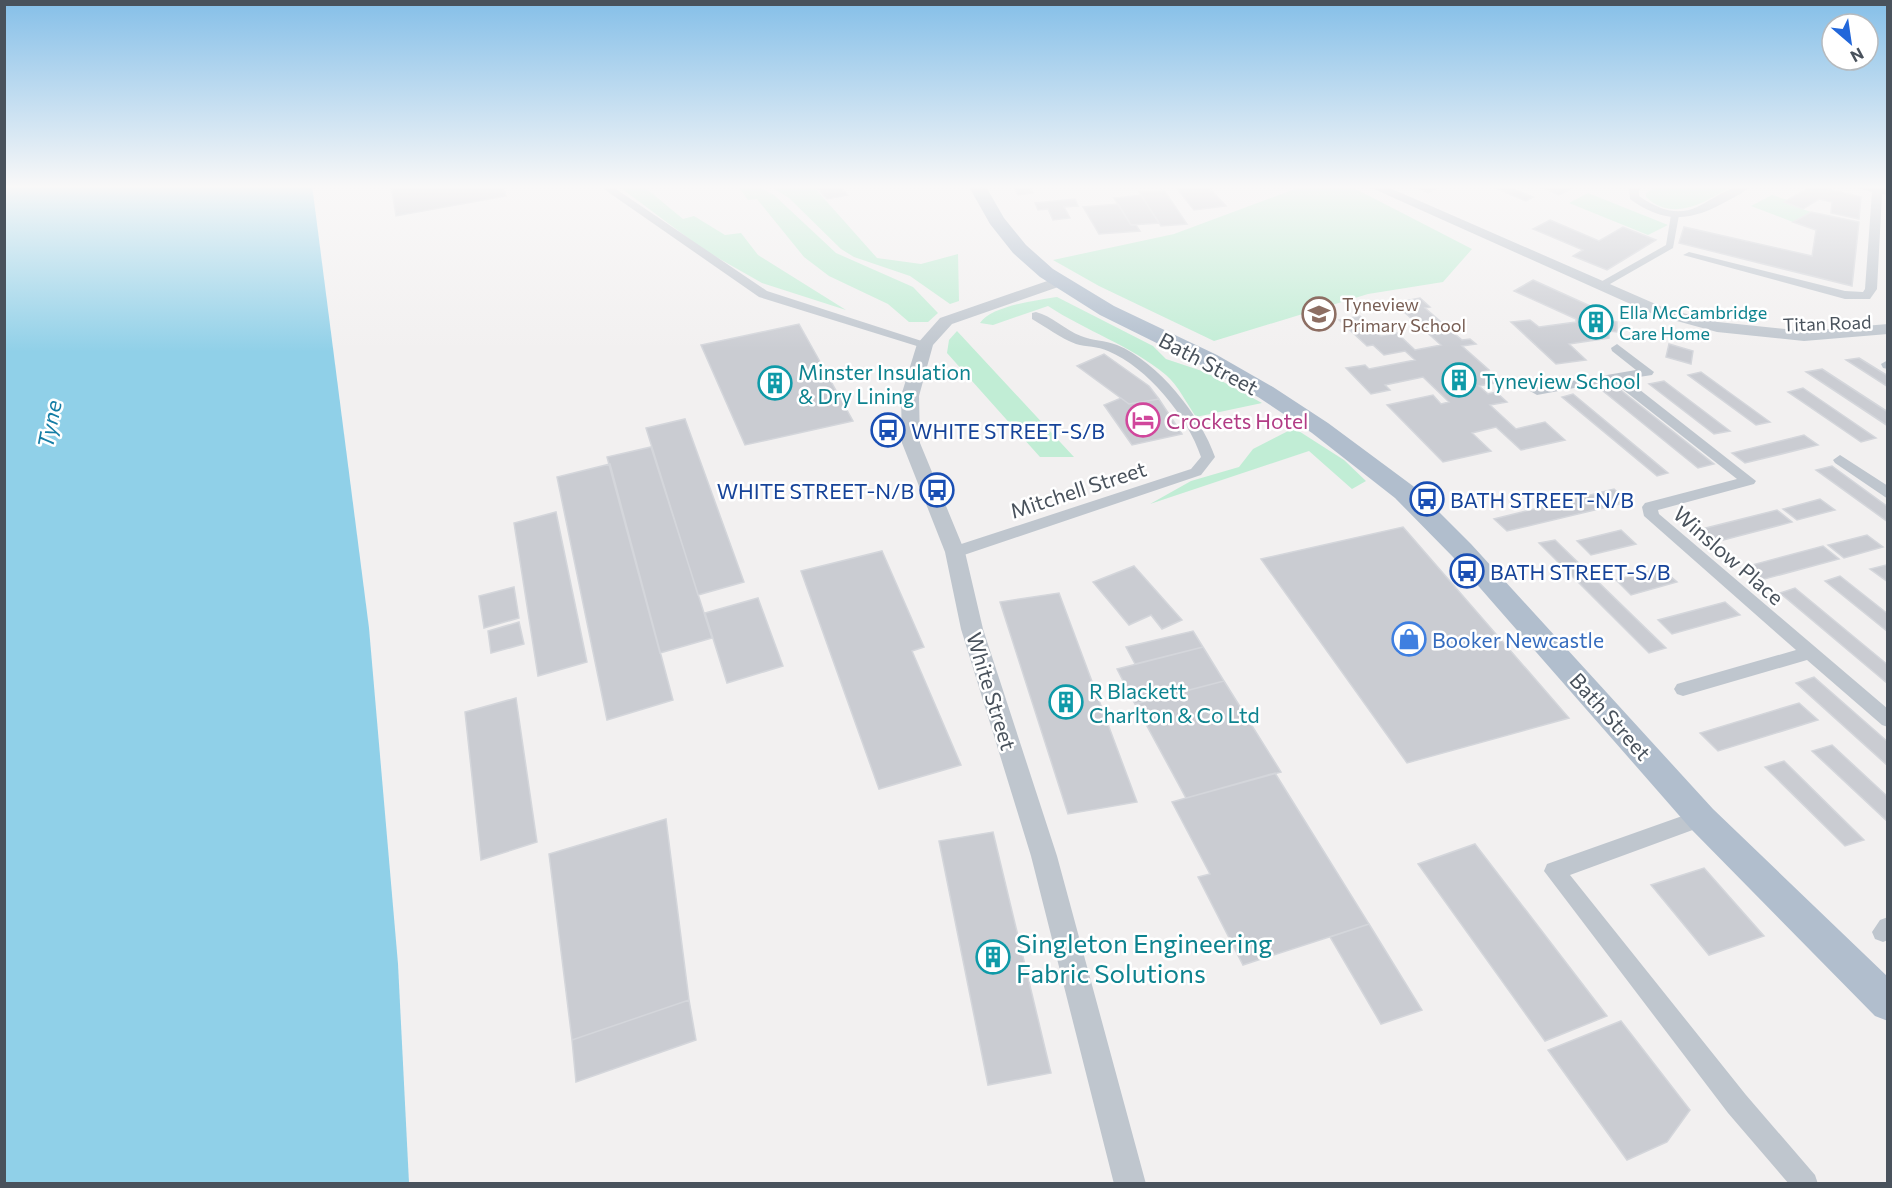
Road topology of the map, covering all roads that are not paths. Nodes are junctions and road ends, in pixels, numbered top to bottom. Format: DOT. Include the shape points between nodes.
graph roads {
  1 [pos="684,240"];
  2 [pos="1011,240"];
  3 [pos="1484,240"];
  4 [pos="1495,240"];
  5 [pos="1671,240"];
  6 [pos="1876,240"];
  7 [pos="1689,255"];
  8 [pos="1056,283"];
  9 [pos="1600,286"];
  10 [pos="1036,316"];
  11 [pos="1887,329"];
  12 [pos="1887,339"];
  13 [pos="925,344"];
  14 [pos="1617,348"];
  15 [pos="1615,377"];
  16 [pos="1537,391"];
  17 [pos="1840,460"];
  18 [pos="1887,494"];
  19 [pos="955,552"];
  20 [pos="1810,653"];
  21 [pos="1683,689"];
  22 [pos="1887,720"];
  23 [pos="1702,818"];
  24 [pos="1887,1003"];
  25 [pos="1130,1184"];
  26 [pos="1806,1184"];
  1 -- 13 [label="street" via="763,294"];
  2 -- 8 [label="main road, Bath Street"];
  3 -- 12 [label="street, Titan Road" via="1608,300 1701,332 1763,344 1813,346"];
  4 -- 9 [label="street, Titan Road"];
  5 -- 9 [label="street" via="1670,246"];
  6 -- 7 [label="street" via="1871,289 1866,296 1845,295"];
  8 -- 13 [label="street, White Street" via="946,321"];
  8 -- 23 [label="main road, Bath Street" via="1262,391 1317,426 1406,493 1538,633"];
  9 -- 11 [label="street, Titan Road" via="1661,312 1717,327 1804,336"];
  10 -- 19 [label="street, Mitchell Street" via="1079,340 1112,348 1145,370 1205,441 1208,457 1196,472"];
  13 -- 19 [label="street, White Street" via="910,396 911,443"];
  14 -- 15 [label="street" via="1647,372"];
  15 -- 16 [label="street"];
  15 -- 20 [label="street, Winslow Place" via="1749,481 1650,507 1652,516"];
  17 -- 18 [label="street"];
  19 -- 25 [label="street, White Street" via="972,629 1044,856"];
  20 -- 21 [label="street"];
  20 -- 22 [label="street, Winslow Place"];
  23 -- 24 [label="main road, Bath Street"];
  23 -- 26 [label="street" via="1554,871 1737,1104"];
}
